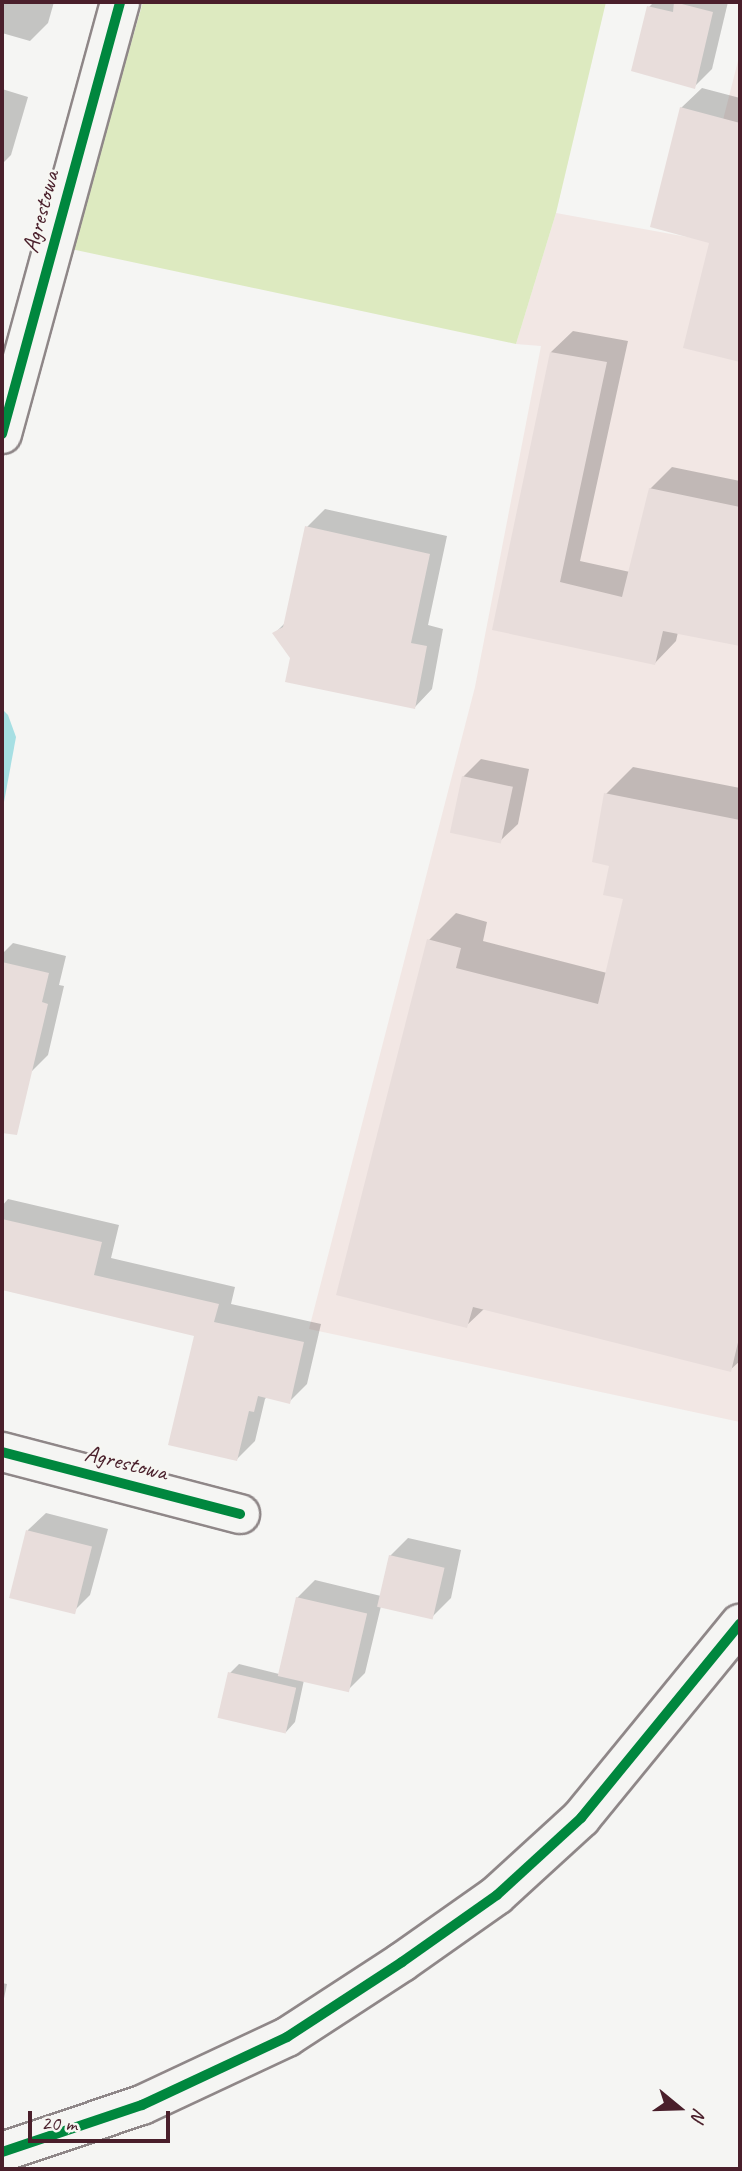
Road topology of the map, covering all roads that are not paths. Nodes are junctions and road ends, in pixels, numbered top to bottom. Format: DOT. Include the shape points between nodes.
graph roads {
  1 [pos="120,2"];
  2 [pos="2,433"];
  3 [pos="2,1452"];
  4 [pos="240,1514"];
  5 [pos="740,1624"];
  6 [pos="2,2152"];
  1 -- 2 [label="street, Agrestowa"];
  3 -- 4 [label="street, Agrestowa"];
  5 -- 6 [label="street" via="581,1818 486,1903 286,2037 142,2105"];
}
